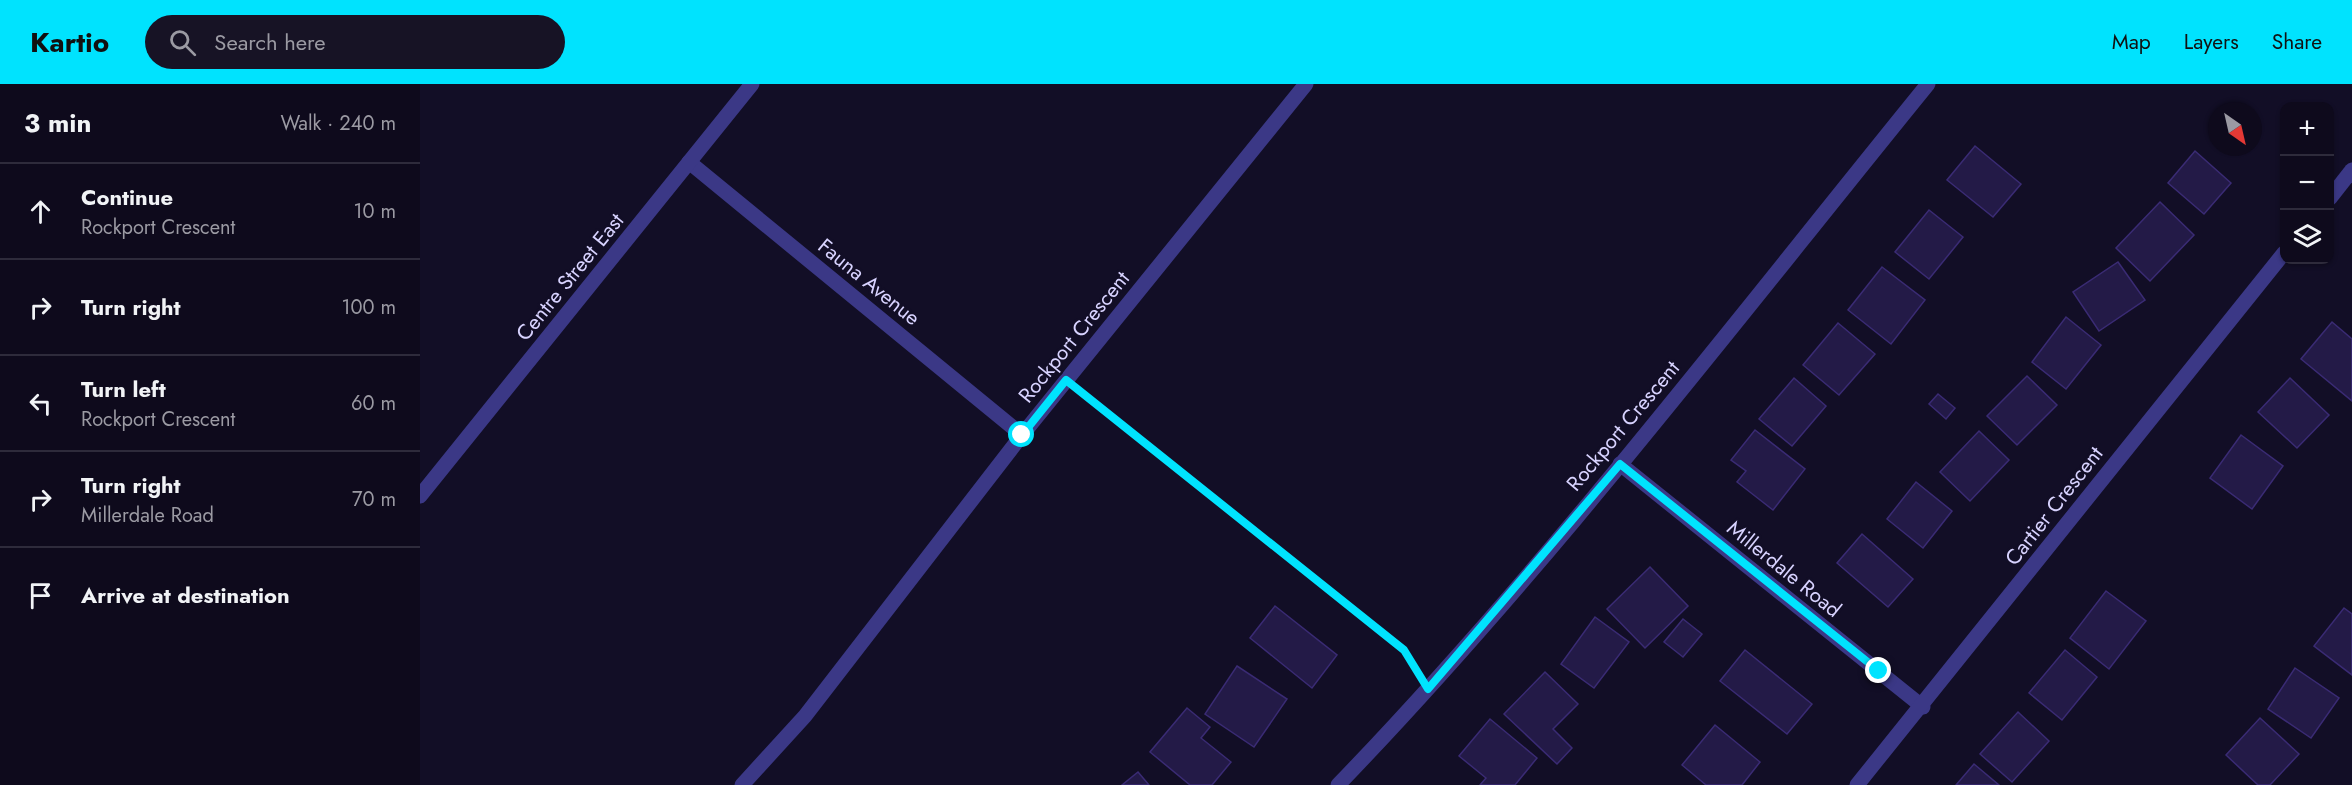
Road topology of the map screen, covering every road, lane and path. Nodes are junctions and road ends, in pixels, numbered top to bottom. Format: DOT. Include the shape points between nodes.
graph roads {
  1 [pos="752,84"];
  2 [pos="1306,84"];
  3 [pos="1928,84"];
  4 [pos="689,162"];
  5 [pos="2352,170"];
  6 [pos="2334,193"];
  7 [pos="2280,258"];
  8 [pos="1066,380"];
  9 [pos="1022,435"];
  10 [pos="1620,464"];
  11 [pos="420,496"];
  12 [pos="1428,689"];
  13 [pos="1923,706"];
  14 [pos="742,785"];
  15 [pos="1338,785"];
  16 [pos="1857,785"];
  1 -- 4 [label="street, Centre Street East"];
  2 -- 8 [label="street, Rockport Crescent"];
  3 -- 10 [label="street, Rockport Crescent"];
  4 -- 9 [label="street, Fauna Avenue"];
  4 -- 11 [label="street, Centre Street East"];
  5 -- 6 [label="street"];
  7 -- 13 [label="street, Cartier Crescent"];
  8 -- 9 [label="street, Rockport Crescent"];
  8 -- 12 [label="path" via="1404,650"];
  9 -- 14 [label="street, Rockport Crescent" via="805,716"];
  10 -- 12 [label="street, Rockport Crescent"];
  10 -- 13 [label="street, Millerdale Road"];
  12 -- 15 [label="street, Rockport Crescent"];
  13 -- 16 [label="street, Cartier Crescent"];
}
